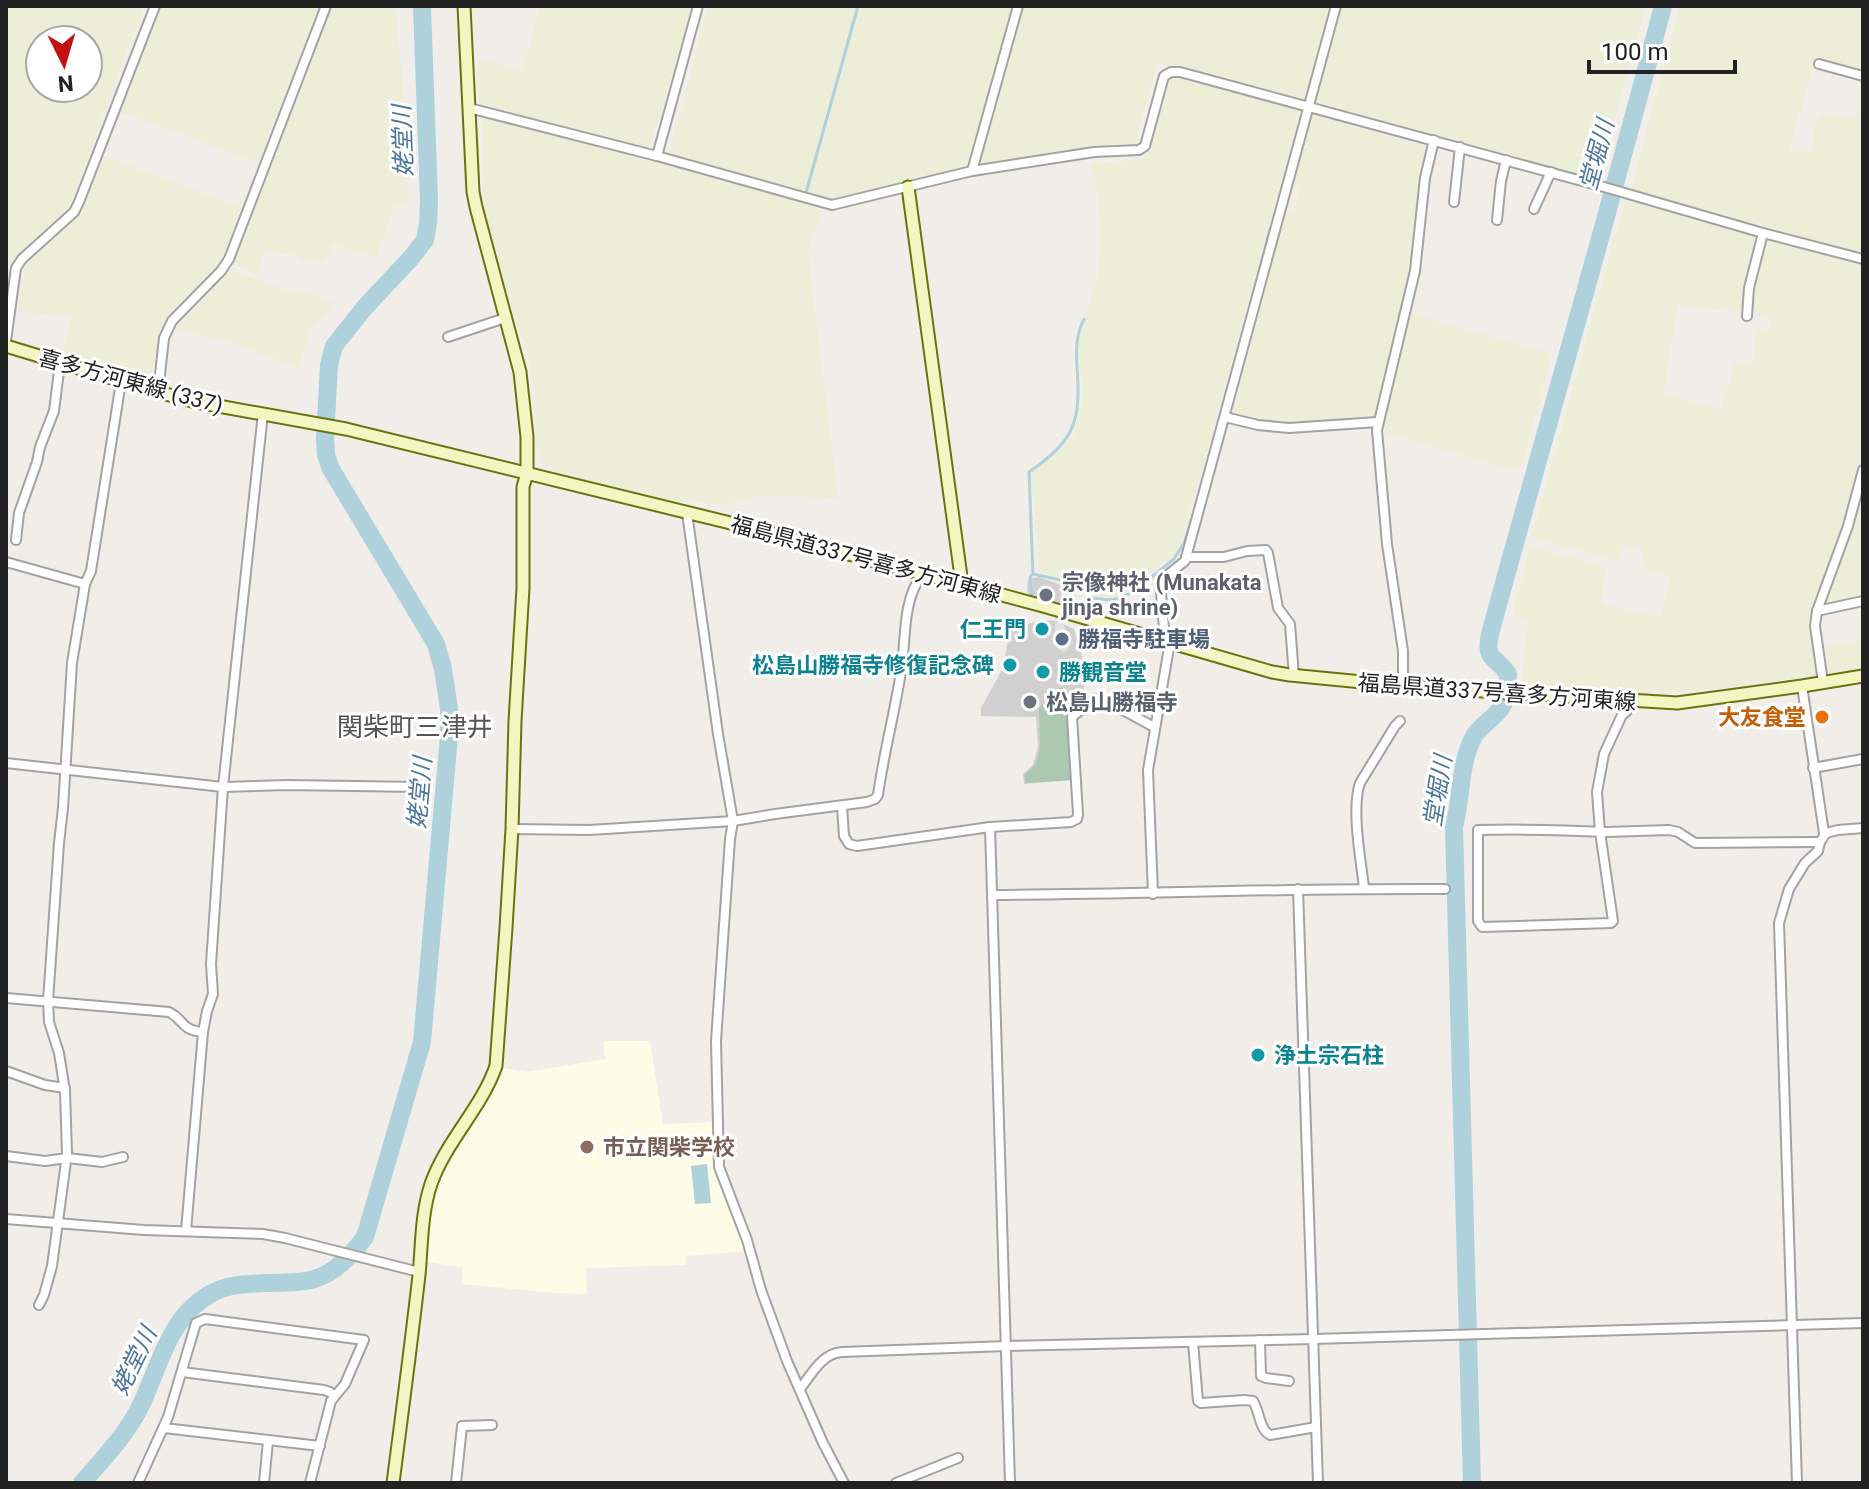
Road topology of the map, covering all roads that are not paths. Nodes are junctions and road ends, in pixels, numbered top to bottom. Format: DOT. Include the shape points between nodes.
graph roads {
  1 [pos="155,6"];
  2 [pos="326,6"];
  3 [pos="464,6"];
  4 [pos="698,6"];
  5 [pos="1018,6"];
  6 [pos="1336,6"];
  7 [pos="1819,64"];
  8 [pos="1863,76"];
  9 [pos="1308,107"];
  10 [pos="469,108"];
  11 [pos="1434,140"];
  12 [pos="1460,147"];
  13 [pos="657,156"];
  14 [pos="1506,160"];
  15 [pos="972,171"];
  16 [pos="1551,172"];
  17 [pos="908,187"];
  18 [pos="1454,202"];
  19 [pos="1534,209"];
  20 [pos="1497,220"];
  21 [pos="1763,233"];
  22 [pos="1863,259"];
  23 [pos="1747,316"];
  24 [pos="505,318"];
  25 [pos="448,337"];
  26 [pos="6,343"];
  27 [pos="60,363"];
  28 [pos="121,382"];
  29 [pos="158,392"];
  30 [pos="263,413"];
  31 [pos="1225,417"];
  32 [pos="1378,422"];
  33 [pos="346,429"];
  34 [pos="1863,470"];
  35 [pos="527,473"];
  36 [pos="687,513"];
  37 [pos="16,540"];
  38 [pos="1186,557"];
  39 [pos="6,562"];
  40 [pos="922,574"];
  41 [pos="85,584"];
  42 [pos="962,584"];
  43 [pos="1863,601"];
  44 [pos="1817,611"];
  45 [pos="1168,641"];
  46 [pos="1294,676"];
  47 [pos="1863,676"];
  48 [pos="1823,682"];
  49 [pos="1403,686"];
  50 [pos="1802,686"];
  51 [pos="1629,700"];
  52 [pos="1400,721"];
  53 [pos="1154,727"];
  54 [pos="1863,759"];
  55 [pos="6,763"];
  56 [pos="1813,768"];
  57 [pos="66,769"];
  58 [pos="223,787"];
  59 [pos="420,787"];
  60 [pos="842,806"];
  61 [pos="733,821"];
  62 [pos="990,827"];
  63 [pos="1863,828"];
  64 [pos="512,829"];
  65 [pos="1600,832"];
  66 [pos="1826,833"];
  67 [pos="1820,842"];
  68 [pos="1364,888"];
  69 [pos="1298,889"];
  70 [pos="1445,889"];
  71 [pos="1153,894"];
  72 [pos="993,895"];
  73 [pos="6,998"];
  74 [pos="48,1001"];
  75 [pos="203,1032"];
  76 [pos="6,1071"];
  77 [pos="65,1088"];
  78 [pos="6,1156"];
  79 [pos="123,1157"];
  80 [pos="67,1158"];
  81 [pos="6,1219"];
  82 [pos="59,1222"];
  83 [pos="186,1231"];
  84 [pos="419,1272"];
  85 [pos="39,1305"];
  86 [pos="1863,1323"];
  87 [pos="1792,1326"];
  88 [pos="1314,1339"];
  89 [pos="1260,1340"];
  90 [pos="1193,1342"];
  91 [pos="1007,1346"];
  92 [pos="182,1372"];
  93 [pos="1289,1381"];
  94 [pos="800,1389"];
  95 [pos="334,1396"];
  96 [pos="492,1425"];
  97 [pos="1316,1427"];
  98 [pos="164,1428"];
  99 [pos="268,1441"];
  100 [pos="320,1446"];
  101 [pos="958,1458"];
  102 [pos="138,1483"];
  103 [pos="264,1483"];
  104 [pos="310,1483"];
  105 [pos="393,1483"];
  106 [pos="456,1483"];
  107 [pos="844,1483"];
  108 [pos="896,1483"];
  109 [pos="1010,1483"];
  110 [pos="1318,1483"];
  111 [pos="1797,1483"];
  1 -- 26 [label="street" via="74,212 16,268"];
  2 -- 29 [label="street" via="229,259 166,331"];
  3 -- 10 [label="main road"];
  4 -- 13 [label="street"];
  5 -- 15 [label="street"];
  6 -- 9 [label="street"];
  7 -- 8 [label="street"];
  9 -- 11 [label="street"];
  9 -- 15 [label="street" via="1171,72 1164,76 1145,146 1139,150"];
  9 -- 31 [label="street"];
  10 -- 13 [label="street"];
  10 -- 24 [label="main road" via="476,207"];
  11 -- 12 [label="street"];
  11 -- 32 [label="street" via="1412,286"];
  12 -- 14 [label="street"];
  12 -- 18 [label="street"];
  13 -- 17 [label="street" via="832,205"];
  14 -- 16 [label="street"];
  14 -- 20 [label="street"];
  15 -- 17 [label="street"];
  16 -- 19 [label="street"];
  16 -- 21 [label="street"];
  17 -- 42 [label="main road"];
  21 -- 22 [label="street"];
  21 -- 23 [label="street"];
  24 -- 25 [label="street"];
  24 -- 35 [label="main road" via="524,393"];
  26 -- 27 [label="main road, 喜多方河東線 (337)"];
  27 -- 28 [label="main road, 喜多方河東線 (337)"];
  27 -- 37 [label="street" via="54,411 19,513"];
  28 -- 29 [label="main road, 喜多方河東線 (337)"];
  28 -- 41 [label="street"];
  29 -- 30 [label="main road, 喜多方河東線 (337)"];
  30 -- 33 [label="main road, 喜多方河東線 (337)"];
  30 -- 58 [label="street"];
  31 -- 32 [label="street" via="1289,428"];
  31 -- 38 [label="street"];
  32 -- 49 [label="street"];
  33 -- 35 [label="main road, 福島県道337号喜多方河東線"];
  34 -- 44 [label="street"];
  35 -- 36 [label="main road, 福島県道337号喜多方河東線"];
  35 -- 64 [label="main road"];
  36 -- 40 [label="main road, 福島県道337号喜多方河東線"];
  36 -- 61 [label="street"];
  38 -- 45 [label="street" via="1160,581"];
  38 -- 46 [label="street" via="1266,550 1278,608 1290,624"];
  39 -- 41 [label="street"];
  40 -- 42 [label="main road, 福島県道337号喜多方河東線"];
  40 -- 60 [label="street" via="910,597 878,795"];
  41 -- 57 [label="street" via="72,663"];
  42 -- 45 [label="main road, 福島県道337号喜多方河東線"];
  43 -- 44 [label="street"];
  44 -- 48 [label="street"];
  45 -- 46 [label="main road, 福島県道337号喜多方河東線"];
  45 -- 53 [label="street"];
  46 -- 49 [label="main road, 福島県道337号喜多方河東線"];
  47 -- 48 [label="main road, 福島県道337号喜多方河東線"];
  48 -- 50 [label="main road, 福島県道337号喜多方河東線"];
  49 -- 51 [label="main road, 福島県道337号喜多方河東線"];
  50 -- 51 [label="main road, 福島県道337号喜多方河東線" via="1677,703"];
  50 -- 56 [label="street"];
  51 -- 65 [label="street" via="1600,773"];
  52 -- 68 [label="street" via="1357,792"];
  53 -- 62 [label="street" via="1101,698 1093,700 1072,717 1077,819"];
  53 -- 71 [label="street" via="1148,770"];
  54 -- 56 [label="street"];
  55 -- 57 [label="street"];
  56 -- 66 [label="street"];
  57 -- 58 [label="street"];
  57 -- 74 [label="street"];
  58 -- 59 [label="street"];
  58 -- 75 [label="street" via="213,994"];
  60 -- 61 [label="street"];
  60 -- 62 [label="street" via="844,836 854,846"];
  61 -- 64 [label="street"];
  61 -- 94 [label="street" via="716,1041 719,1167"];
  62 -- 72 [label="street"];
  63 -- 66 [label="street"];
  64 -- 84 [label="main road" via="496,1066 430,1185"];
  65 -- 65 [label="street" via="1611,923 1480,925 1478,830"];
  65 -- 67 [label="street" via="1669,830 1695,843"];
  66 -- 67 [label="street"];
  67 -- 87 [label="street" via="1789,889 1779,923"];
  68 -- 69 [label="street"];
  68 -- 70 [label="street"];
  69 -- 71 [label="street"];
  69 -- 88 [label="street"];
  71 -- 72 [label="street"];
  72 -- 91 [label="street"];
  73 -- 74 [label="street"];
  74 -- 75 [label="street" via="169,1012 187,1028"];
  74 -- 77 [label="street"];
  75 -- 83 [label="street"];
  76 -- 77 [label="street"];
  77 -- 80 [label="street"];
  78 -- 80 [label="street"];
  79 -- 80 [label="street" via="102,1162"];
  80 -- 82 [label="street"];
  81 -- 82 [label="street"];
  82 -- 83 [label="street"];
  82 -- 85 [label="street"];
  83 -- 84 [label="street" via="263,1234"];
  84 -- 105 [label="main road"];
  86 -- 87 [label="street"];
  87 -- 88 [label="street"];
  87 -- 111 [label="street"];
  88 -- 89 [label="street"];
  88 -- 97 [label="street"];
  89 -- 90 [label="street"];
  89 -- 93 [label="street" via="1261,1376"];
  90 -- 91 [label="street"];
  90 -- 97 [label="street" via="1198,1401 1253,1401 1263,1430 1270,1435"];
  91 -- 94 [label="street" via="835,1352"];
  91 -- 109 [label="street"];
  92 -- 95 [label="street" via="324,1390"];
  92 -- 95 [label="street" via="201,1320 364,1340 345,1384"];
  92 -- 98 [label="street"];
  94 -- 107 [label="street"];
  95 -- 100 [label="street"];
  96 -- 106 [label="street" via="462,1426"];
  97 -- 110 [label="street"];
  98 -- 99 [label="street"];
  98 -- 102 [label="street"];
  99 -- 100 [label="street"];
  99 -- 103 [label="street"];
  100 -- 104 [label="street"];
  101 -- 108 [label="street"];
}
